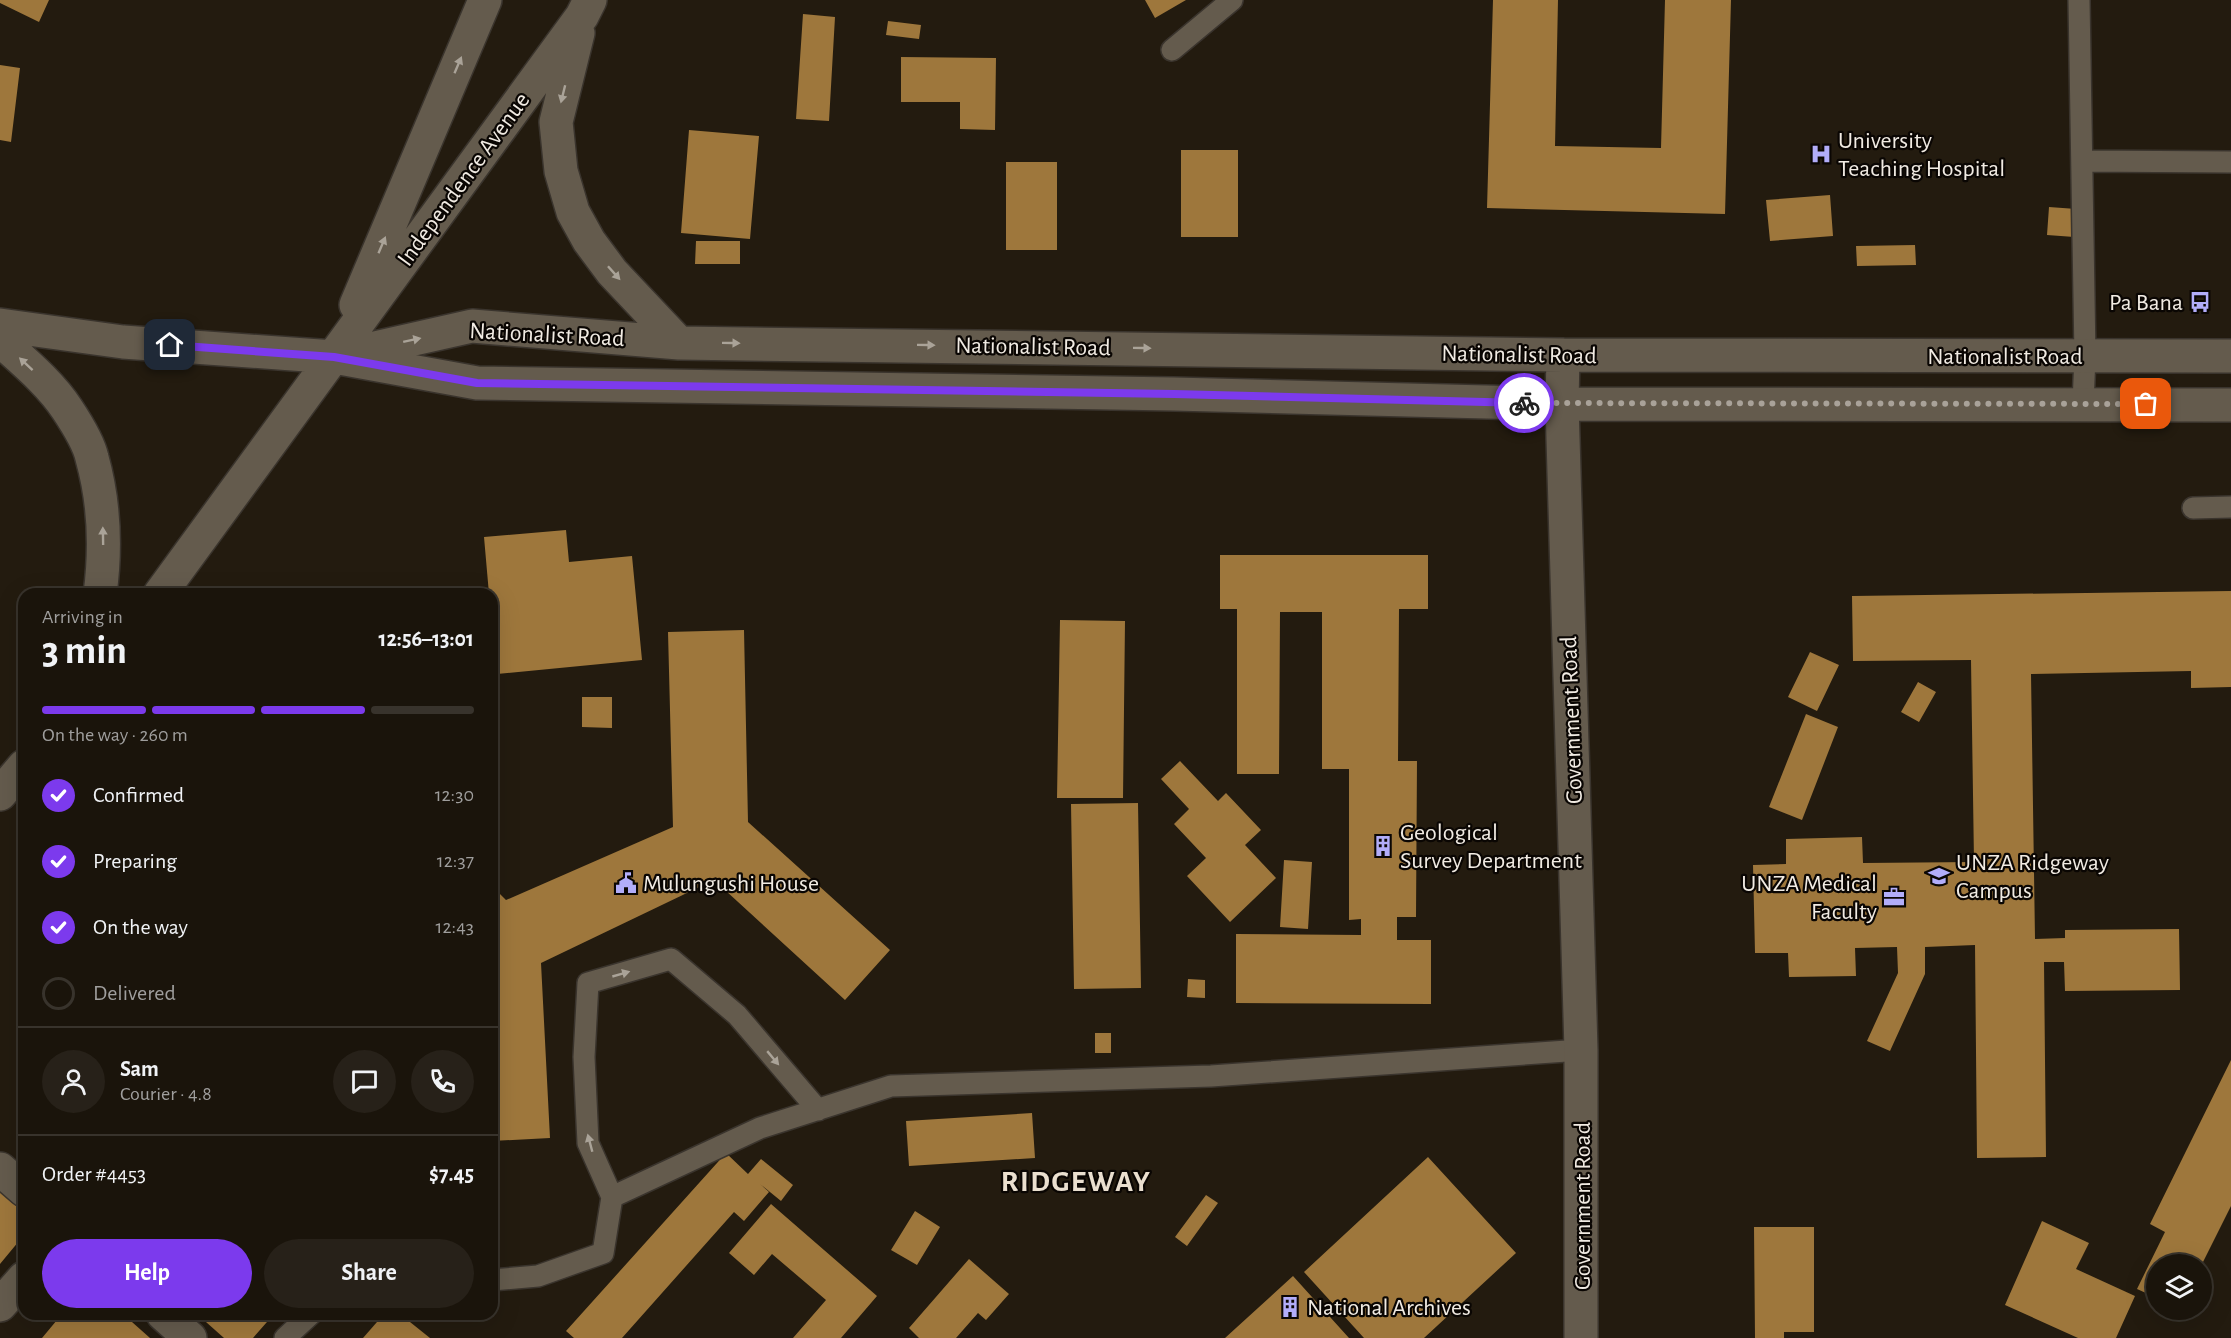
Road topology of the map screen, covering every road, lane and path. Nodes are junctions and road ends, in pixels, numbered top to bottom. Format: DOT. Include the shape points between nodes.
graph roads {
  1 [pos="485,0"];
  2 [pos="1232,0"];
  3 [pos="2079,0"];
  4 [pos="586,8"];
  5 [pos="1172,50"];
  6 [pos="2082,161"];
  7 [pos="2231,162"];
  8 [pos="0,325"];
  9 [pos="0,340"];
  10 [pos="679,343"];
  11 [pos="1563,355"];
  12 [pos="2085,356"];
  13 [pos="2231,356"];
  14 [pos="334,357"];
  15 [pos="1562,404"];
  16 [pos="2083,404"];
  17 [pos="2231,405"];
  18 [pos="2231,507"];
  19 [pos="2193,508"];
  20 [pos="101,588"];
  21 [pos="164,588"];
  22 [pos="18,773"];
  23 [pos="0,794"];
  24 [pos="1581,1050"];
  25 [pos="818,1110"];
  26 [pos="0,1168"];
  27 [pos="18,1184"];
  28 [pos="612,1197"];
  29 [pos="498,1279"];
  30 [pos="18,1285"];
  31 [pos="0,1305"];
  32 [pos="170,1320"];
  33 [pos="304,1320"];
  34 [pos="190,1338"];
  35 [pos="285,1338"];
  36 [pos="1581,1338"];
  14 -- 1 [label="main road, Independence Avenue, one-way"];
  2 -- 5 [label="lane"];
  3 -- 6 [label="lane"];
  4 -- 10 [label="main road, one-way" via="556,122 561,171 573,212 589,241 612,272"];
  4 -- 14 [label="main road, Independence Avenue"];
  6 -- 7 [label="lane"];
  6 -- 12 [label="lane"];
  8 -- 14 [label="main road" via="123,342"];
  20 -- 9 [label="main road, one-way" via="103,521 92,456 67,408 31,367"];
  10 -- 11 [label="main road, Nationalist Road, one-way"];
  14 -- 10 [label="main road, Nationalist Road, one-way" via="472,326"];
  11 -- 12 [label="main road, Nationalist Road"];
  11 -- 15 [label="main road, Government Road"];
  12 -- 13 [label="main road, Nationalist Road"];
  12 -- 16 [label="lane"];
  14 -- 15 [label="main road, Nationalist Road" via="477,383"];
  14 -- 21 [label="main road, Independence Avenue"];
  15 -- 16 [label="main road, Nationalist Road"];
  15 -- 24 [label="main road, Government Road"];
  16 -- 17 [label="main road, Nationalist Road"];
  18 -- 19 [label="lane"];
  22 -- 23 [label="main road"];
  24 -- 25 [label="lane" via="1211,1076 891,1086"];
  24 -- 36 [label="main road, Government Road"];
  25 -- 28 [label="lane" via="760,1128"];
  28 -- 25 [label="lane, one-way" via="588,1143 584,1057 588,983 671,959 737,1015"];
  26 -- 27 [label="main road"];
  28 -- 29 [label="lane" via="603,1253 538,1276"];
  30 -- 31 [label="main road"];
  32 -- 34 [label="main road"];
  33 -- 35 [label="lane"];
}
